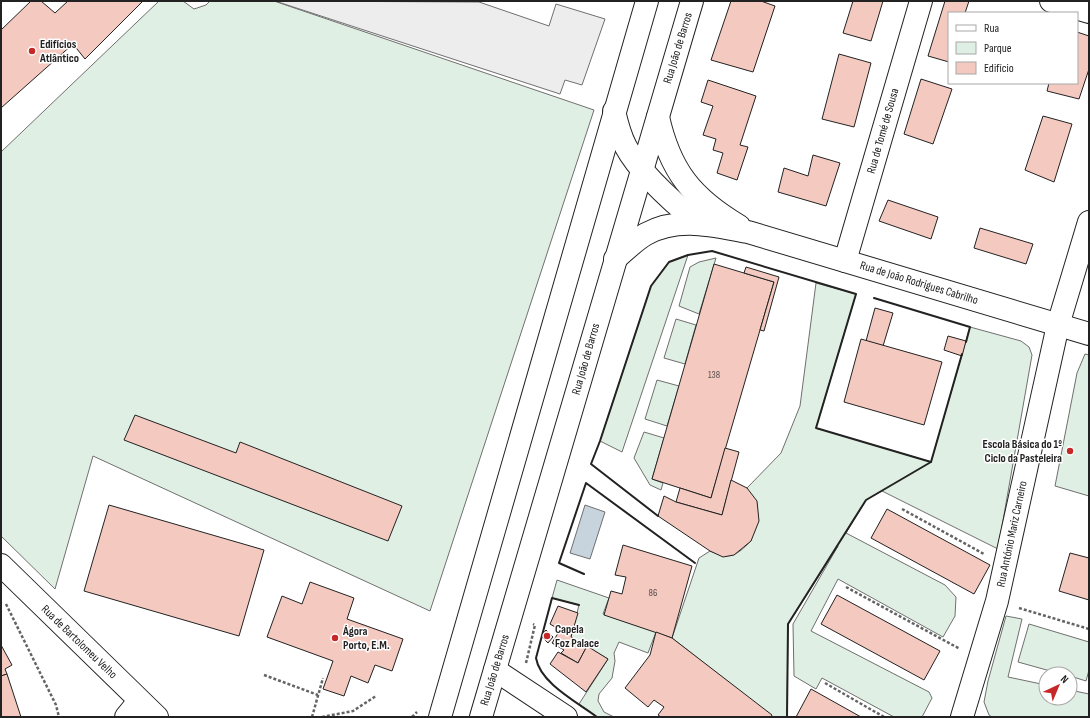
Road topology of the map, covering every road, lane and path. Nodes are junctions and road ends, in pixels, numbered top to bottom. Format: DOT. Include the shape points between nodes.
graph roads {
  1 [pos="647,1"];
  2 [pos="921,1"];
  3 [pos="1051,1"];
  4 [pos="686,3"];
  5 [pos="1089,12"];
  6 [pos="614,111"];
  7 [pos="657,115"];
  8 [pos="643,170"];
  9 [pos="1089,222"];
  10 [pos="698,223"];
  11 [pos="748,232"];
  12 [pos="615,259"];
  13 [pos="845,261"];
  14 [pos="1058,326"];
  15 [pos="1089,334"];
  16 [pos="902,509"];
  17 [pos="1,565"];
  18 [pos="1005,566"];
  19 [pos="846,587"];
  20 [pos="4,601"];
  21 [pos="997,601"];
  22 [pos="1089,629"];
  23 [pos="979,660"];
  24 [pos="495,670"];
  25 [pos="264,675"];
  26 [pos="323,678"];
  27 [pos="825,683"];
  28 [pos="318,695"];
  29 [pos="376,696"];
  30 [pos="133,709"];
  31 [pos="59,717"];
  32 [pos="157,717"];
  33 [pos="312,717"];
  34 [pos="322,717"];
  35 [pos="440,717"];
  36 [pos="481,717"];
  37 [pos="566,717"];
  38 [pos="884,717"];
  39 [pos="962,717"];
  1 -- 6 [label="street"];
  2 -- 13 [label="street, Rua de Tomé de Sousa"];
  3 -- 5 [label="street"];
  4 -- 7 [label="street, Rua João de Barros"];
  6 -- 8 [label="street" via="620,134"];
  6 -- 35 [label="street"];
  7 -- 8 [label="street, Rua João de Barros"];
  7 -- 11 [label="street, Rua de João Rodrigues Cabrilho" via="662,139 684,180 714,211"];
  8 -- 10 [label="street" via="667,196"];
  8 -- 12 [label="street, Rua João de Barros"];
  9 -- 14 [label="street, Rua António Mariz Carneiro"];
  10 -- 11 [label="street, Rua de João Rodrigues Cabrilho"];
  10 -- 12 [label="street, Rua de João Rodrigues Cabrilho" via="681,223 645,234"];
  11 -- 13 [label="street, Rua de João Rodrigues Cabrilho"];
  12 -- 24 [label="street, Rua João de Barros"];
  13 -- 14 [label="street, Rua de João Rodrigues Cabrilho"];
  14 -- 15 [label="street, Rua de João Rodrigues Cabrilho"];
  14 -- 18 [label="street, Rua António Mariz Carneiro"];
  16 -- 18 [label="path"];
  17 -- 30 [label="street, Rua de Bartolomeu Velho"];
  18 -- 21 [label="street, Rua António Mariz Carneiro"];
  19 -- 23 [label="path"];
  20 -- 31 [label="path" via="56,705"];
  21 -- 22 [label="path"];
  21 -- 23 [label="street, Rua António Mariz Carneiro"];
  23 -- 39 [label="street, Rua António Mariz Carneiro"];
  24 -- 36 [label="street, Rua João de Barros"];
  24 -- 37 [label="street"];
  25 -- 28 [label="path"];
  26 -- 28 [label="path"];
  27 -- 38 [label="path"];
  28 -- 33 [label="path"];
  29 -- 34 [label="path" via="353,711"];
  30 -- 32 [label="street, Rua de Bartolomeu Velho"];
}
